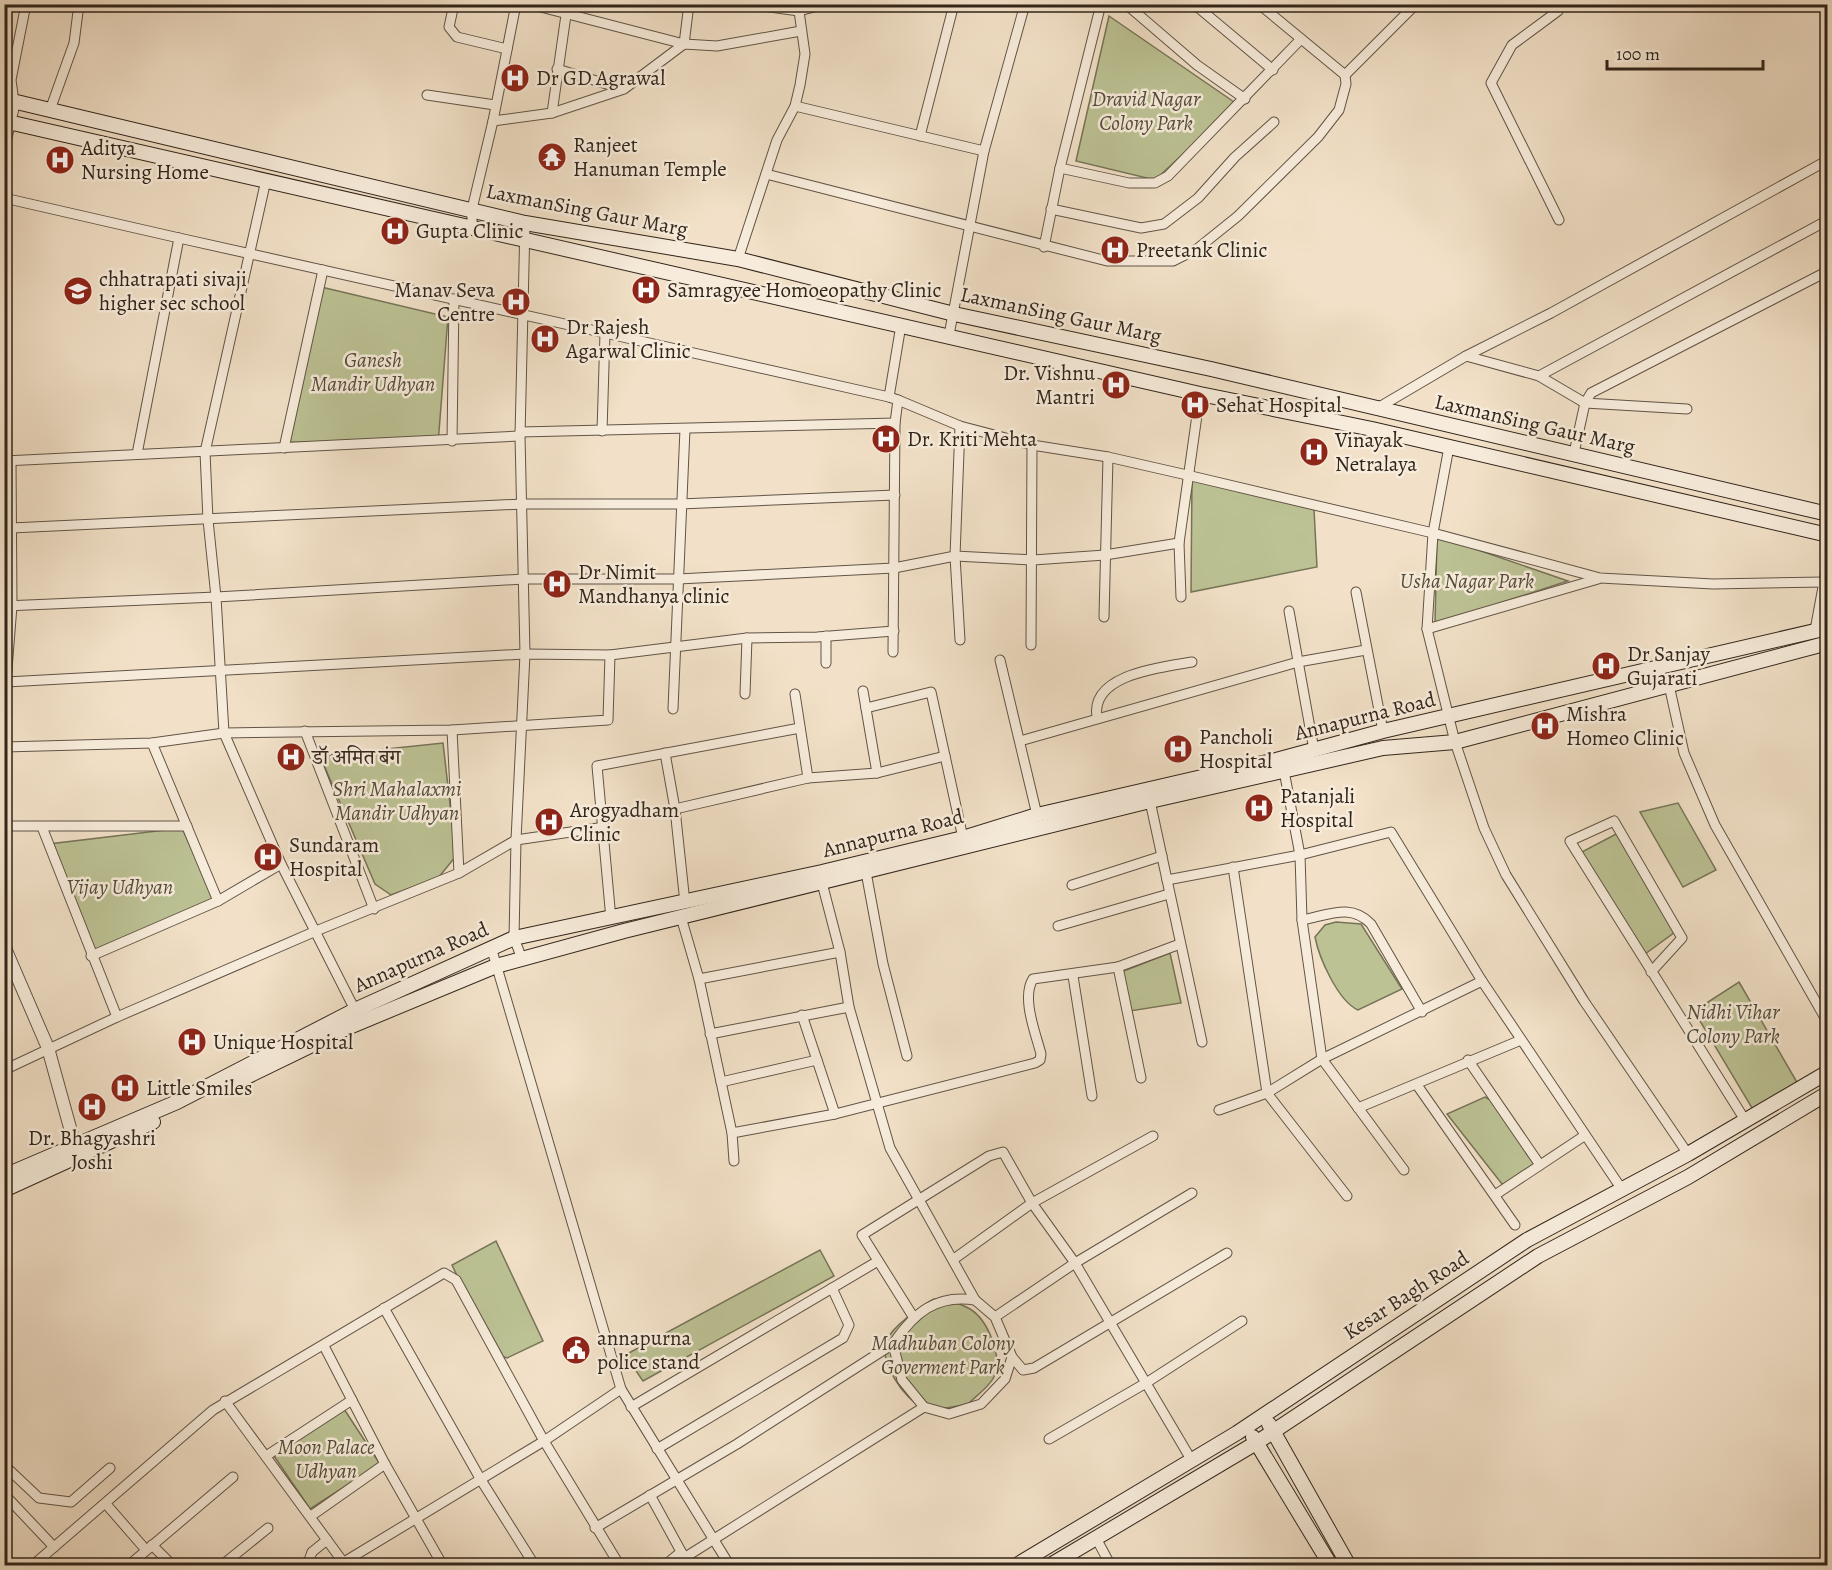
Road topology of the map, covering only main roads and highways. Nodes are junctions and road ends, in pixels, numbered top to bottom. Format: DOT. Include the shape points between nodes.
graph roads {
  1 [pos="9,100"];
  2 [pos="7,122"];
  3 [pos="1827,514"];
  4 [pos="1827,535"];
  5 [pos="1821,629"];
  6 [pos="1827,643"];
  7 [pos="1827,1072"];
  8 [pos="1827,1093"];
  9 [pos="76,1151"];
  10 [pos="4,1176"];
  11 [pos="4,1190"];
  12 [pos="1263,1414"];
  13 [pos="1245,1426"];
  14 [pos="1273,1431"];
  15 [pos="1256,1443"];
  16 [pos="1015,1566"];
  17 [pos="1049,1566"];
  18 [pos="1331,1566"];
  19 [pos="1350,1566"];
  1 -- 3 [label="main road, LaxmanSing Gaur Marg" via="525,223 738,259 954,314 1211,369"];
  2 -- 4 [label="main road, LaxmanSing Gaur Marg"];
  5 -- 9 [label="main road, Annapurna Road" via="1037,815 963,838 685,903 514,938 355,1010"];
  6 -- 9 [label="main road, Annapurna Road" via="1455,742 1383,747 1150,801 496,966 349,1027"];
  7 -- 12 [label="main road, Kesar Bagh Road" via="1623,1191 1527,1240"];
  8 -- 14 [label="main road, Kesar Bagh Road" via="1688,1177 1538,1256"];
  9 -- 10 [label="main road, Annapurna Road"];
  9 -- 11 [label="main road, Annapurna Road"];
  12 -- 13 [label="main road, Kesar Bagh Road"];
  12 -- 14 [label="main road"];
  13 -- 15 [label="main road"];
  13 -- 16 [label="main road, Kesar Bagh Road"];
  14 -- 15 [label="main road, Kesar Bagh Road"];
  14 -- 19 [label="main road"];
  15 -- 17 [label="main road, Kesar Bagh Road"];
  15 -- 18 [label="main road"];
}
